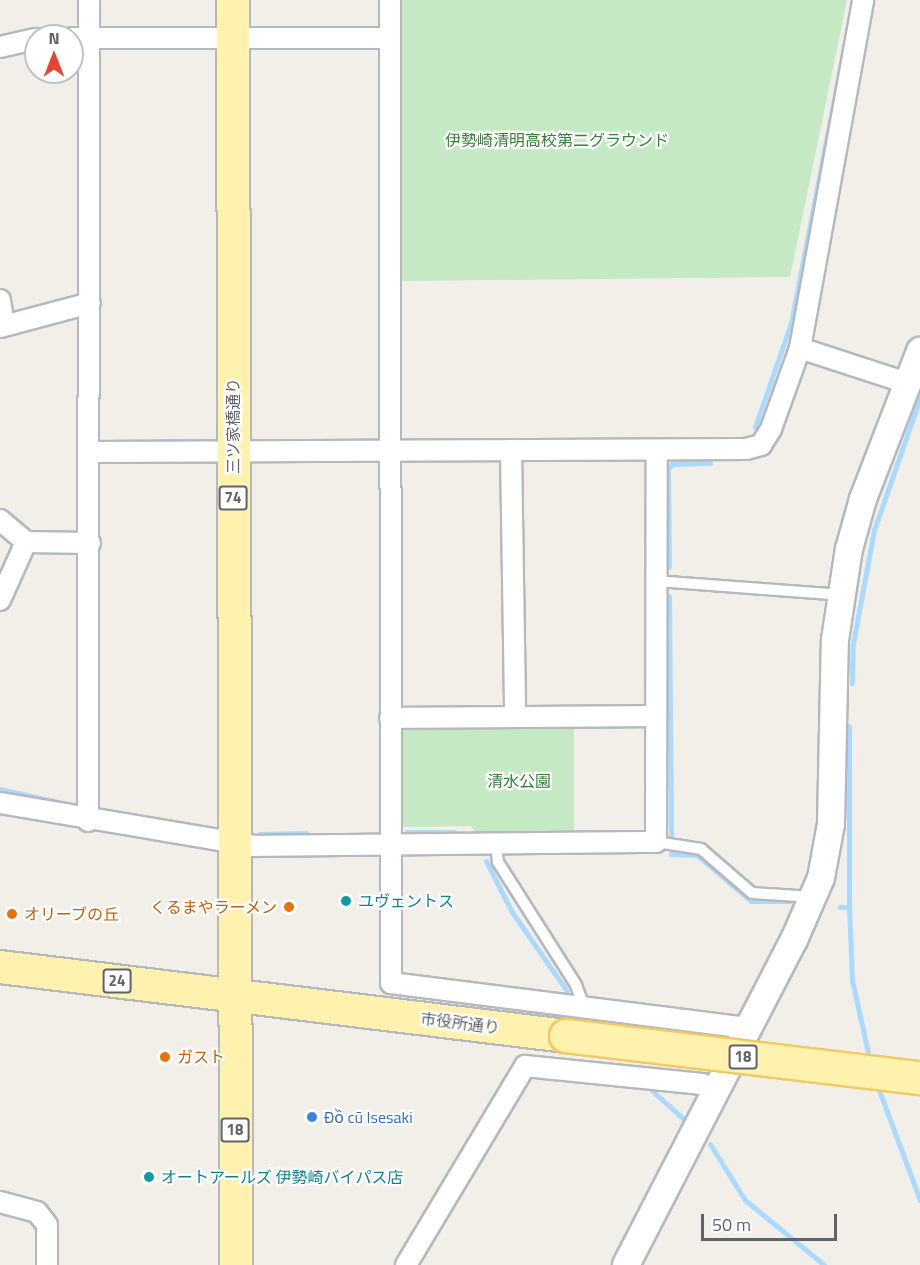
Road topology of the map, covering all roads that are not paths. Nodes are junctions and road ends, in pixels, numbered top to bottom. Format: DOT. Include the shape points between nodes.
graph roads {
  1 [pos="89,0"];
  2 [pos="233,0"];
  3 [pos="390,0"];
  4 [pos="863,0"];
  5 [pos="84,24"];
  6 [pos="84,38"];
  7 [pos="234,38"];
  8 [pos="390,38"];
  9 [pos="24,42"];
  10 [pos="0,47"];
  11 [pos="83,84"];
  12 [pos="0,300"];
  13 [pos="90,303"];
  14 [pos="2,327"];
  15 [pos="800,348"];
  16 [pos="920,351"];
  17 [pos="907,383"];
  18 [pos="390,450"];
  19 [pos="511,450"];
  20 [pos="657,450"];
  21 [pos="233,451"];
  22 [pos="90,452"];
  23 [pos="0,520"];
  24 [pos="26,542"];
  25 [pos="90,543"];
  26 [pos="656,581"];
  27 [pos="841,595"];
  28 [pos="0,600"];
  29 [pos="656,716"];
  30 [pos="515,717"];
  31 [pos="390,718"];
  32 [pos="0,803"];
  33 [pos="88,820"];
  34 [pos="656,842"];
  35 [pos="235,844"];
  36 [pos="496,844"];
  37 [pos="391,845"];
  38 [pos="814,897"];
  39 [pos="0,966"];
  40 [pos="234,995"];
  41 [pos="583,1004"];
  42 [pos="749,1028"];
  43 [pos="920,1078"];
  44 [pos="717,1090"];
  45 [pos="0,1202"];
  46 [pos="46,1265"];
  47 [pos="236,1265"];
  48 [pos="406,1265"];
  49 [pos="626,1265"];
  1 -- 5 [label="street"];
  2 -- 7 [label="main road, 三ツ家橋通り / 74"];
  3 -- 8 [label="street"];
  4 -- 15 [label="street"];
  6 -- 7 [label="street"];
  7 -- 8 [label="street"];
  7 -- 21 [label="main road, 三ツ家橋通り / 74"];
  8 -- 18 [label="street"];
  9 -- 10 [label="street"];
  11 -- 13 [label="street"];
  12 -- 14 [label="street"];
  13 -- 14 [label="street"];
  13 -- 22 [label="street"];
  15 -- 17 [label="street"];
  15 -- 20 [label="street" via="771,429 761,445 746,449"];
  16 -- 17 [label="street"];
  17 -- 27 [label="street" via="863,499"];
  18 -- 19 [label="street"];
  18 -- 21 [label="street"];
  18 -- 31 [label="street"];
  19 -- 20 [label="street"];
  19 -- 30 [label="street"];
  20 -- 26 [label="street"];
  21 -- 22 [label="street"];
  21 -- 35 [label="main road, 三ツ家橋通り / 74"];
  22 -- 25 [label="street"];
  23 -- 24 [label="street"];
  24 -- 25 [label="street"];
  24 -- 28 [label="street"];
  25 -- 33 [label="street"];
  26 -- 27 [label="lane"];
  26 -- 29 [label="street"];
  27 -- 38 [label="street" via="832,672 831,824 826,862"];
  29 -- 30 [label="street"];
  29 -- 34 [label="street"];
  30 -- 31 [label="street"];
  31 -- 37 [label="street"];
  32 -- 33 [label="street"];
  33 -- 35 [label="street"];
  34 -- 36 [label="street"];
  34 -- 38 [label="lane" via="701,849 752,893"];
  35 -- 37 [label="street"];
  35 -- 40 [label="main road, 三ツ家橋通り / 74"];
  36 -- 37 [label="street"];
  36 -- 41 [label="lane" via="498,862 579,991"];
  37 -- 41 [label="street" via="392,983"];
  38 -- 42 [label="street"];
  39 -- 40 [label="main road, 市役所通り / 24"];
  40 -- 43 [label="main road, 市役所通り / 18, bridge"];
  40 -- 47 [label="main road, 18"];
  41 -- 42 [label="street"];
  42 -- 44 [label="street"];
  44 -- 48 [label="street" via="702,1084 525,1066"];
  44 -- 49 [label="street"];
  45 -- 46 [label="street" via="37,1212 47,1225"];
}
